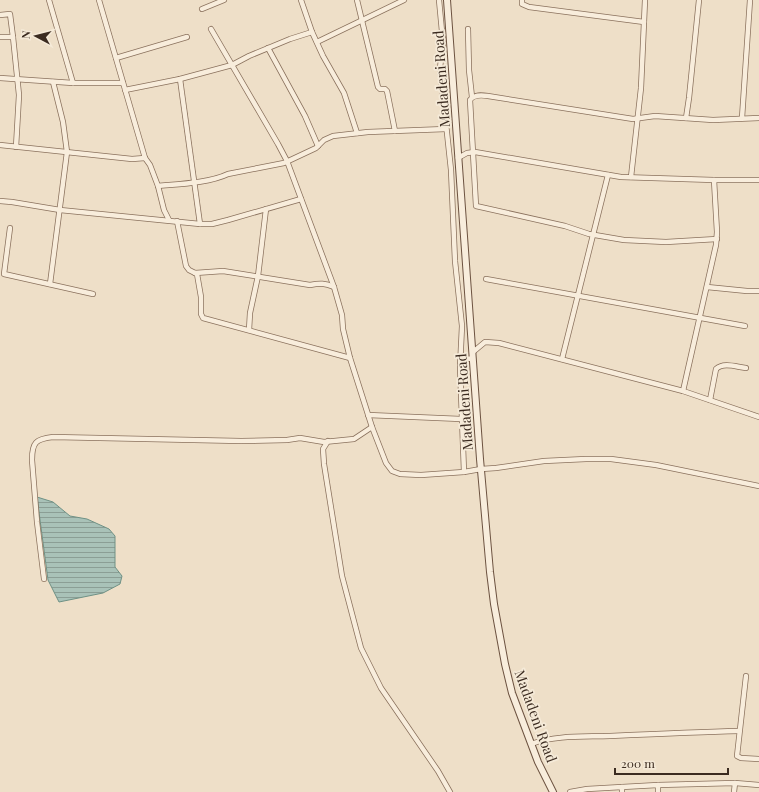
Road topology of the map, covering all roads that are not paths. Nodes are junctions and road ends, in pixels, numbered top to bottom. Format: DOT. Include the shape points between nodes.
graph roads {
  1 [pos="49,0"];
  2 [pos="98,0"];
  3 [pos="224,0"];
  4 [pos="301,0"];
  5 [pos="357,0"];
  6 [pos="404,0"];
  7 [pos="438,0"];
  8 [pos="447,0"];
  9 [pos="522,0"];
  10 [pos="645,0"];
  11 [pos="699,0"];
  12 [pos="750,0"];
  13 [pos="202,9"];
  14 [pos="0,15"];
  15 [pos="362,21"];
  16 [pos="644,22"];
  17 [pos="211,29"];
  18 [pos="468,29"];
  19 [pos="312,32"];
  20 [pos="0,37"];
  21 [pos="13,37"];
  22 [pos="187,37"];
  23 [pos="317,42"];
  24 [pos="268,48"];
  25 [pos="116,58"];
  26 [pos="232,65"];
  27 [pos="0,78"];
  28 [pos="180,78"];
  29 [pos="18,80"];
  30 [pos="53,82"];
  31 [pos="73,83"];
  32 [pos="123,84"];
  33 [pos="125,90"];
  34 [pos="472,97"];
  35 [pos="686,118"];
  36 [pos="742,118"];
  37 [pos="759,118"];
  38 [pos="638,119"];
  39 [pos="446,129"];
  40 [pos="395,131"];
  41 [pos="357,133"];
  42 [pos="0,145"];
  43 [pos="318,146"];
  44 [pos="16,147"];
  45 [pos="67,152"];
  46 [pos="473,152"];
  47 [pos="145,158"];
  48 [pos="458,158"];
  49 [pos="287,161"];
  50 [pos="608,175"];
  51 [pos="631,178"];
  52 [pos="714,180"];
  53 [pos="759,180"];
  54 [pos="194,182"];
  55 [pos="158,186"];
  56 [pos="301,199"];
  57 [pos="0,201"];
  58 [pos="266,209"];
  59 [pos="60,210"];
  60 [pos="169,220"];
  61 [pos="177,221"];
  62 [pos="200,224"];
  63 [pos="10,228"];
  64 [pos="594,235"];
  65 [pos="717,239"];
  66 [pos="195,273"];
  67 [pos="258,276"];
  68 [pos="486,279"];
  69 [pos="50,284"];
  70 [pos="334,287"];
  71 [pos="707,287"];
  72 [pos="759,291"];
  73 [pos="93,294"];
  74 [pos="578,296"];
  75 [pos="700,317"];
  76 [pos="746,326"];
  77 [pos="249,330"];
  78 [pos="473,356"];
  79 [pos="350,358"];
  80 [pos="460,358"];
  81 [pos="562,359"];
  82 [pos="746,368"];
  83 [pos="683,391"];
  84 [pos="710,400"];
  85 [pos="368,416"];
  86 [pos="759,417"];
  87 [pos="461,418"];
  88 [pos="372,427"];
  89 [pos="328,441"];
  90 [pos="481,469"];
  91 [pos="464,472"];
  92 [pos="759,486"];
  93 [pos="44,579"];
  94 [pos="746,676"];
  95 [pos="739,731"];
  96 [pos="531,744"];
  97 [pos="759,759"];
  98 [pos="735,783"];
  99 [pos="658,785"];
  100 [pos="759,785"];
  101 [pos="622,790"];
  102 [pos="450,792"];
  103 [pos="553,792"];
  104 [pos="570,792"];
  105 [pos="658,792"];
  106 [pos="734,792"];
  1 -- 31 [label="street"];
  2 -- 25 [label="street"];
  3 -- 13 [label="street"];
  4 -- 19 [label="street"];
  5 -- 15 [label="street"];
  6 -- 15 [label="street"];
  7 -- 39 [label="street" via="443,42 440,68"];
  8 -- 48 [label="street, Madadeni Road"];
  9 -- 16 [label="street" via="522,4 529,7"];
  10 -- 16 [label="street"];
  11 -- 35 [label="street"];
  12 -- 36 [label="street"];
  14 -- 21 [label="street" via="10,14"];
  15 -- 23 [label="street"];
  15 -- 40 [label="street" via="378,87 386,91"];
  16 -- 38 [label="street"];
  17 -- 26 [label="street"];
  18 -- 34 [label="street"];
  19 -- 23 [label="street"];
  19 -- 24 [label="street"];
  20 -- 21 [label="street"];
  21 -- 29 [label="street"];
  22 -- 25 [label="street"];
  23 -- 41 [label="street" via="344,93"];
  24 -- 26 [label="street"];
  24 -- 43 [label="street" via="305,116"];
  25 -- 32 [label="street"];
  26 -- 28 [label="street"];
  26 -- 49 [label="street"];
  27 -- 29 [label="street"];
  28 -- 33 [label="street"];
  28 -- 54 [label="street"];
  29 -- 30 [label="street"];
  29 -- 44 [label="street"];
  30 -- 31 [label="street"];
  30 -- 45 [label="street"];
  31 -- 32 [label="street"];
  32 -- 33 [label="street"];
  33 -- 47 [label="street"];
  34 -- 38 [label="street" via="488,96"];
  34 -- 46 [label="street" via="470,102"];
  35 -- 36 [label="street"];
  35 -- 38 [label="street" via="655,116"];
  36 -- 37 [label="street"];
  38 -- 51 [label="street"];
  39 -- 40 [label="street"];
  39 -- 80 [label="street" via="463,336"];
  40 -- 41 [label="street"];
  41 -- 43 [label="street" via="327,138"];
  42 -- 44 [label="street"];
  43 -- 49 [label="street"];
  44 -- 45 [label="street"];
  45 -- 47 [label="street"];
  45 -- 59 [label="street"];
  46 -- 48 [label="street"];
  46 -- 50 [label="street"];
  46 -- 64 [label="street" via="476,206"];
  47 -- 55 [label="street"];
  48 -- 78 [label="street, Madadeni Road"];
  49 -- 54 [label="street"];
  49 -- 56 [label="street"];
  50 -- 51 [label="street"];
  50 -- 64 [label="street"];
  51 -- 52 [label="street"];
  52 -- 53 [label="street"];
  52 -- 65 [label="street"];
  54 -- 55 [label="street"];
  54 -- 62 [label="street"];
  55 -- 60 [label="street"];
  56 -- 58 [label="street"];
  56 -- 70 [label="street"];
  57 -- 59 [label="street"];
  58 -- 62 [label="street" via="212,224"];
  58 -- 67 [label="street"];
  59 -- 60 [label="street"];
  59 -- 69 [label="street"];
  60 -- 61 [label="street"];
  61 -- 62 [label="street"];
  61 -- 66 [label="street" via="186,266"];
  63 -- 69 [label="street" via="4,274"];
  64 -- 65 [label="street" via="634,241"];
  64 -- 74 [label="street"];
  65 -- 71 [label="street"];
  66 -- 67 [label="street" via="223,271"];
  66 -- 77 [label="street" via="202,301 202,316"];
  67 -- 70 [label="street" via="310,286 326,283"];
  67 -- 77 [label="street"];
  68 -- 74 [label="street"];
  69 -- 73 [label="street"];
  70 -- 79 [label="street"];
  71 -- 72 [label="street"];
  71 -- 75 [label="street"];
  74 -- 75 [label="street"];
  74 -- 81 [label="street"];
  75 -- 76 [label="street"];
  75 -- 83 [label="street"];
  77 -- 79 [label="street"];
  78 -- 80 [label="street"];
  78 -- 81 [label="street" via="483,343 489,342"];
  78 -- 90 [label="street, Madadeni Road"];
  79 -- 85 [label="street"];
  80 -- 87 [label="street"];
  81 -- 83 [label="street"];
  82 -- 84 [label="street" via="724,365 718,367"];
  83 -- 84 [label="street"];
  84 -- 86 [label="street"];
  85 -- 87 [label="street"];
  85 -- 88 [label="street"];
  87 -- 91 [label="street"];
  88 -- 89 [label="street" via="354,439"];
  88 -- 91 [label="street" via="386,463 396,473 421,475"];
  89 -- 93 [label="street" via="318,442 300,438 241,441 53,437 38,440 32,450 32,460"];
  89 -- 102 [label="street" via="323,449 325,470 342,576 361,648 381,688"];
  90 -- 91 [label="street"];
  90 -- 92 [label="street" via="550,461 612,459 656,465"];
  90 -- 96 [label="street, Madadeni Road" via="498,633 512,693"];
  94 -- 95 [label="street"];
  95 -- 96 [label="street" via="571,736"];
  95 -- 97 [label="street" via="736,756"];
  96 -- 103 [label="street, Madadeni Road"];
  98 -- 99 [label="street"];
  98 -- 100 [label="street"];
  98 -- 106 [label="street"];
  99 -- 101 [label="street"];
  99 -- 105 [label="street"];
  101 -- 104 [label="street" via="587,789"];
}
